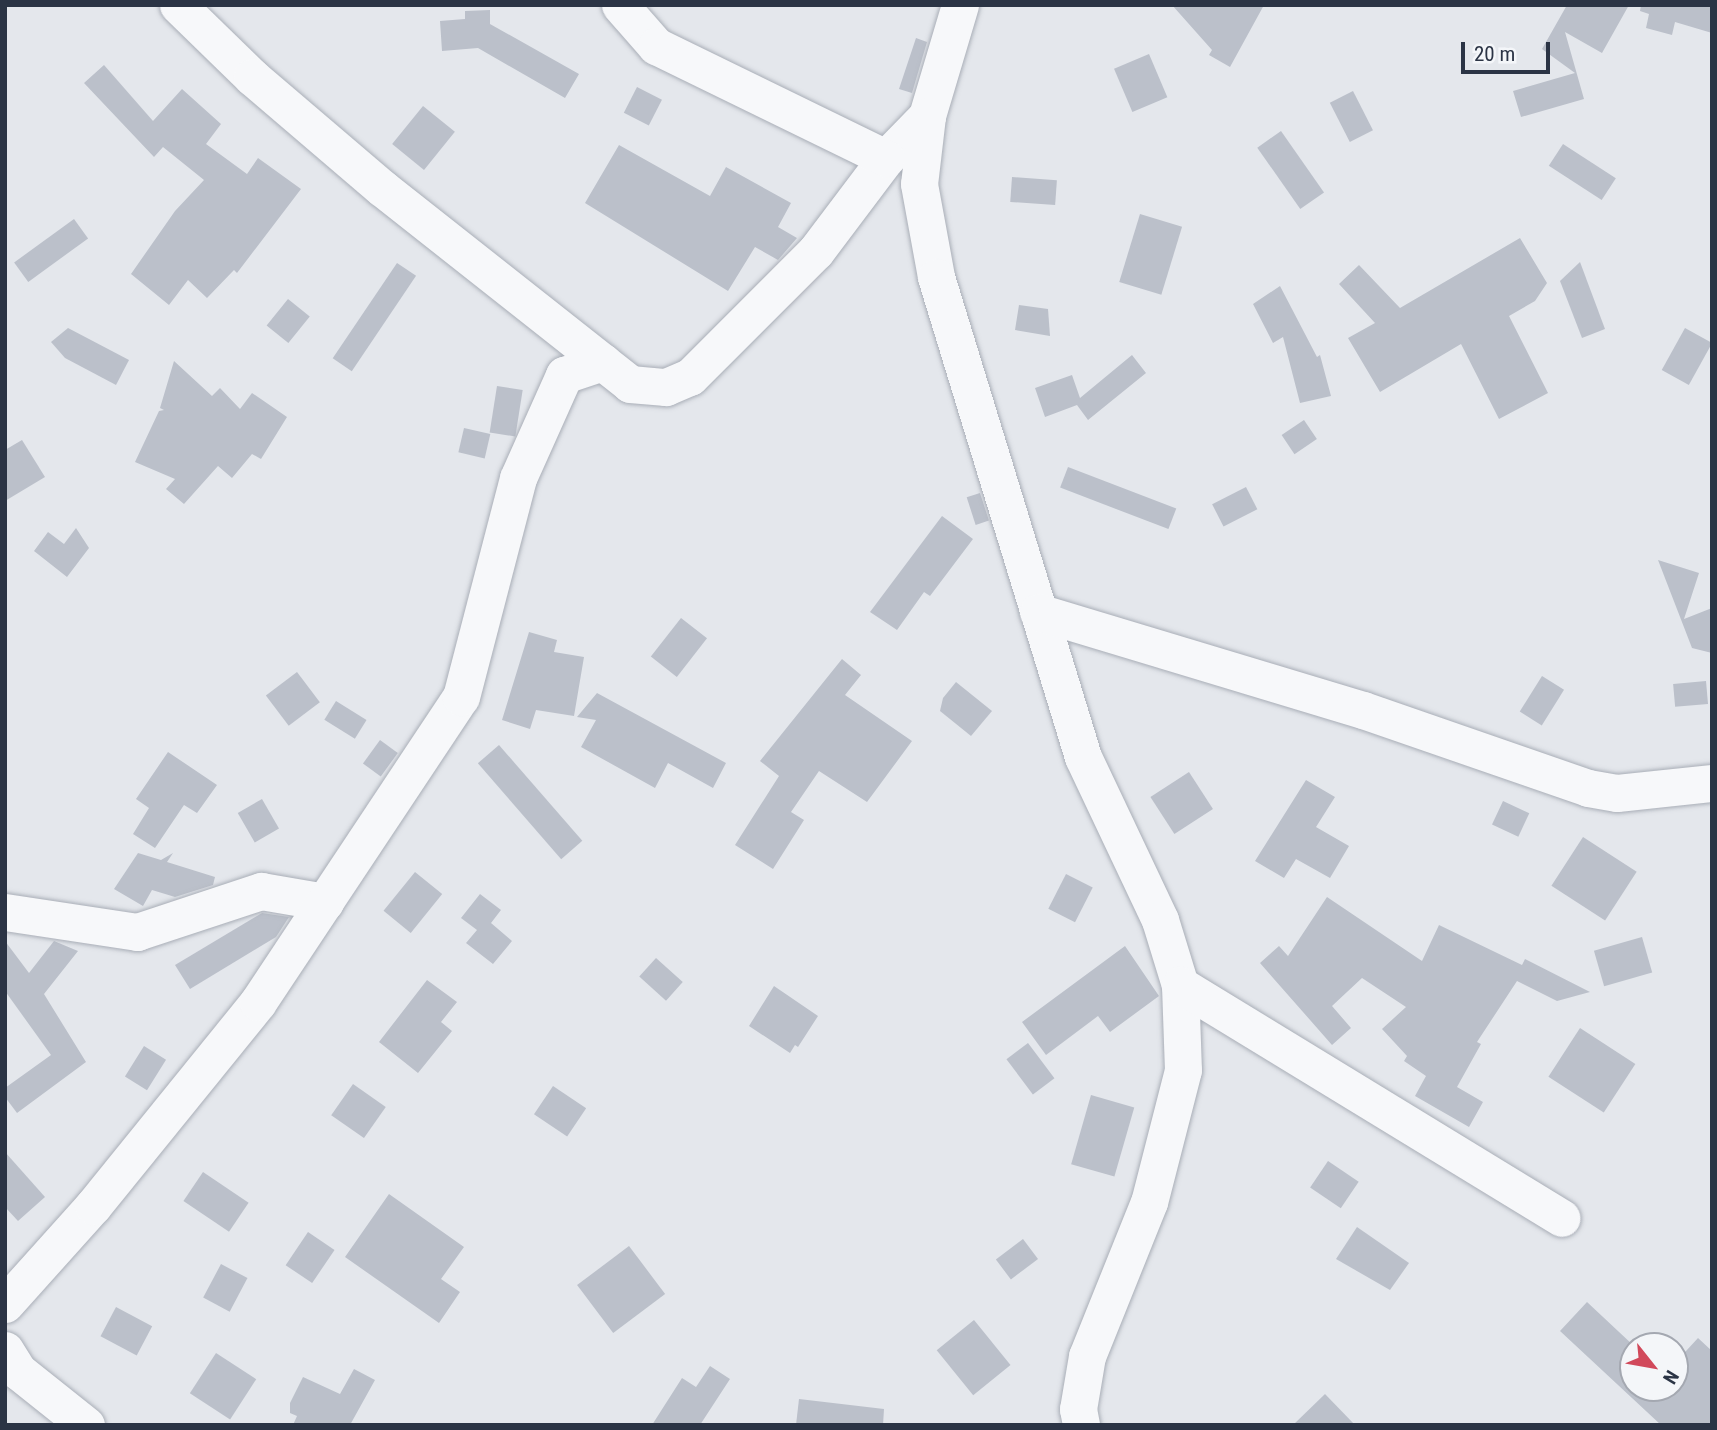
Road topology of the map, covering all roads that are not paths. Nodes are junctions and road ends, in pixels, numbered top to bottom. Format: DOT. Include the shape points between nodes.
graph roads {
  1 [pos="178,5"];
  2 [pos="620,5"];
  3 [pos="960,5"];
  4 [pos="926,116"];
  5 [pos="886,158"];
  6 [pos="603,362"];
  7 [pos="1038,612"];
  8 [pos="1712,783"];
  9 [pos="325,902"];
  10 [pos="5,912"];
  11 [pos="1180,985"];
  12 [pos="1562,1217"];
  13 [pos="5,1304"];
  14 [pos="10,1365"];
  15 [pos="86,1425"];
  16 [pos="1081,1425"];
  1 -- 6 [label="street" via="252,77 382,188"];
  2 -- 5 [label="street" via="656,46"];
  3 -- 4 [label="street"];
  4 -- 5 [label="street"];
  4 -- 7 [label="street" via="919,184 936,277"];
  5 -- 6 [label="street" via="816,251 690,377 666,387 630,384"];
  6 -- 9 [label="street" via="564,375 518,478 461,697"];
  7 -- 8 [label="street" via="1363,710 1588,788 1617,793"];
  7 -- 11 [label="street" via="1083,757 1160,920"];
  9 -- 10 [label="street" via="261,891 137,932"];
  9 -- 13 [label="street" via="258,1002 93,1206"];
  11 -- 12 [label="street"];
  11 -- 16 [label="street" via="1183,1070 1149,1202 1087,1356 1078,1409"];
  14 -- 15 [label="street"];
}
